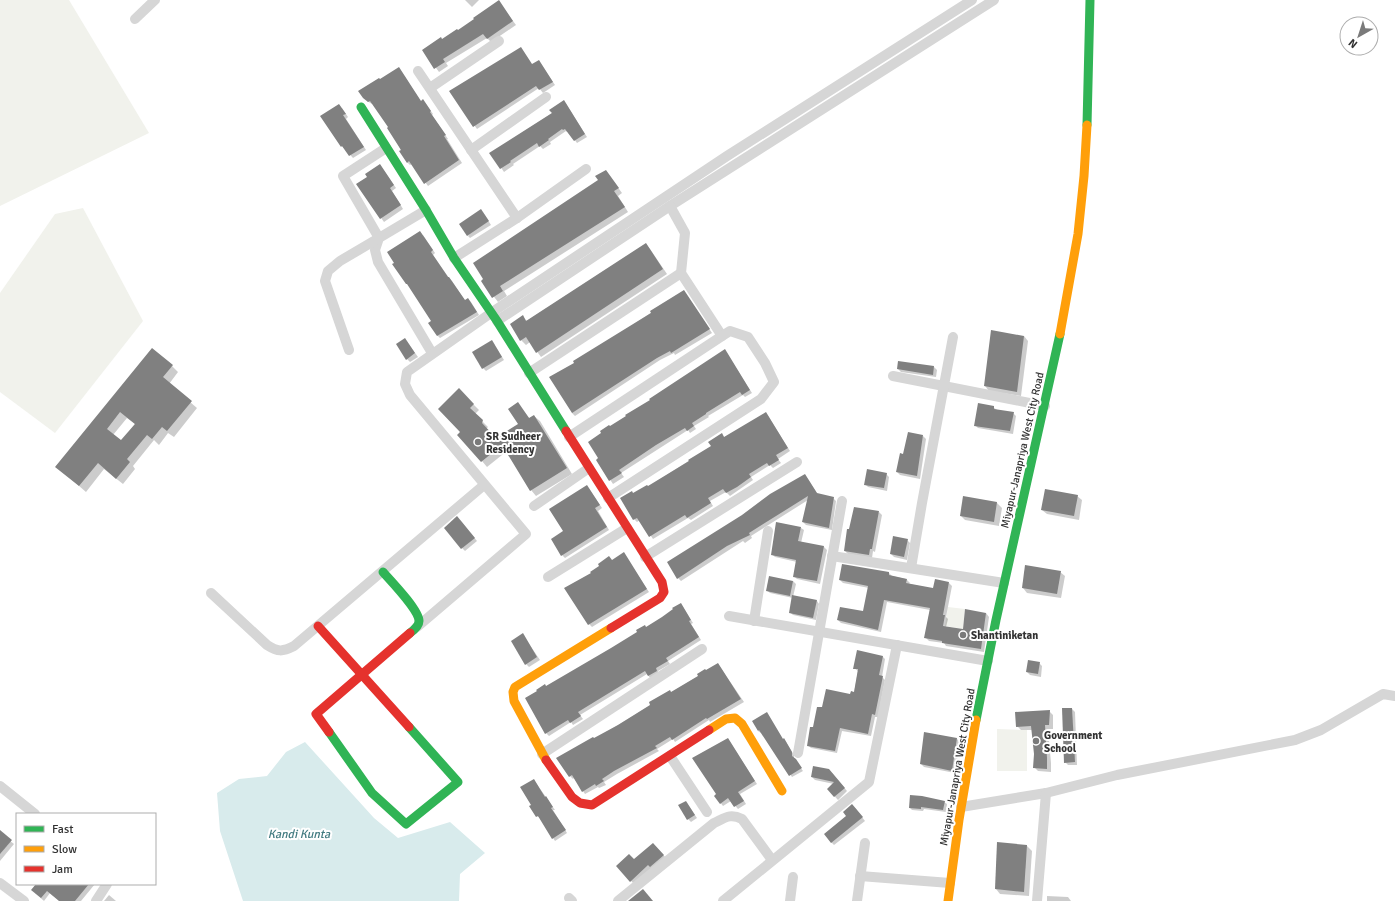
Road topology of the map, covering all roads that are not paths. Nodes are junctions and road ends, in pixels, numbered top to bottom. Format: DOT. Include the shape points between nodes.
graph roads {
  1 [pos="156,0"];
  2 [pos="972,0"];
  3 [pos="994,0"];
  4 [pos="1090,0"];
  5 [pos="135,19"];
  6 [pos="499,41"];
  7 [pos="418,71"];
  8 [pos="430,88"];
  9 [pos="546,97"];
  10 [pos="361,107"];
  11 [pos="386,148"];
  12 [pos="470,150"];
  13 [pos="586,169"];
  14 [pos="670,206"];
  15 [pos="426,210"];
  16 [pos="517,218"];
  17 [pos="379,238"];
  18 [pos="454,258"];
  19 [pos="682,273"];
  20 [pos="494,317"];
  21 [pos="722,336"];
  22 [pos="953,337"];
  23 [pos="349,350"];
  24 [pos="432,354"];
  25 [pos="529,373"];
  26 [pos="892,376"];
  27 [pos="944,386"];
  28 [pos="1044,406"];
  29 [pos="569,437"];
  30 [pos="797,462"];
  31 [pos="589,468"];
  32 [pos="484,485"];
  33 [pos="608,498"];
  34 [pos="842,501"];
  35 [pos="534,506"];
  36 [pos="627,528"];
  37 [pos="768,532"];
  38 [pos="832,556"];
  39 [pos="645,557"];
  40 [pos="911,568"];
  41 [pos="383,572"];
  42 [pos="548,578"];
  43 [pos="1004,583"];
  44 [pos="211,593"];
  45 [pos="729,616"];
  46 [pos="754,621"];
  47 [pos="318,626"];
  48 [pos="417,626"];
  49 [pos="819,632"];
  50 [pos="897,645"];
  51 [pos="702,650"];
  52 [pos="988,662"];
  53 [pos="362,675"];
  54 [pos="1395,696"];
  55 [pos="798,753"];
  56 [pos="542,754"];
  57 [pos="670,756"];
  58 [pos="0,786"];
  59 [pos="782,791"];
  60 [pos="1046,793"];
  61 [pos="960,807"];
  62 [pos="707,812"];
  63 [pos="34,813"];
  64 [pos="865,843"];
  65 [pos="772,860"];
  66 [pos="860,876"];
  67 [pos="793,877"];
  68 [pos="0,883"];
  69 [pos="950,883"];
  70 [pos="106,885"];
  71 [pos="24,901"];
  72 [pos="96,901"];
  73 [pos="618,901"];
  74 [pos="723,901"];
  75 [pos="790,901"];
  76 [pos="857,901"];
  77 [pos="948,901"];
  78 [pos="1037,901"];
  1 -- 5 [label="street"];
  2 -- 20 [label="street" via="727,156"];
  3 -- 14 [label="street"];
  4 -- 28 [label="street, Miyapur-Janapriya West City Road" via="1087,139 1078,233 1070,287"];
  6 -- 8 [label="street"];
  7 -- 8 [label="street"];
  8 -- 12 [label="street"];
  9 -- 12 [label="street"];
  10 -- 11 [label="street"];
  11 -- 15 [label="street"];
  11 -- 17 [label="street" via="343,176"];
  12 -- 16 [label="street"];
  13 -- 16 [label="street"];
  14 -- 19 [label="street" via="685,234"];
  14 -- 20 [label="street"];
  15 -- 17 [label="street"];
  15 -- 18 [label="street"];
  16 -- 18 [label="street"];
  17 -- 23 [label="street" via="334,266 328,271 325,281"];
  17 -- 24 [label="street" via="375,250 378,262"];
  18 -- 20 [label="street"];
  19 -- 21 [label="street"];
  19 -- 25 [label="street"];
  20 -- 24 [label="street"];
  20 -- 25 [label="street"];
  21 -- 29 [label="street"];
  21 -- 33 [label="street" via="730,331 748,337 774,382 761,399"];
  22 -- 27 [label="street"];
  24 -- 32 [label="street" via="407,372 405,384 410,395"];
  25 -- 29 [label="street"];
  26 -- 27 [label="street"];
  27 -- 28 [label="street"];
  27 -- 40 [label="street"];
  28 -- 43 [label="street, Miyapur-Janapriya West City Road"];
  29 -- 31 [label="street"];
  30 -- 39 [label="street"];
  31 -- 33 [label="street"];
  31 -- 35 [label="street"];
  32 -- 41 [label="street"];
  32 -- 48 [label="street" via="526,534"];
  33 -- 36 [label="street"];
  34 -- 38 [label="street"];
  36 -- 39 [label="street"];
  36 -- 42 [label="street"];
  37 -- 46 [label="street"];
  38 -- 40 [label="street"];
  38 -- 49 [label="street"];
  39 -- 56 [label="street" via="662,582 664,592 660,598 515,687 514,701"];
  40 -- 43 [label="street"];
  41 -- 47 [label="street"];
  41 -- 48 [label="street" via="415,610 419,620"];
  43 -- 52 [label="street, Miyapur-Janapriya West City Road"];
  44 -- 47 [label="street" via="266,645 275,650 285,651 294,646"];
  45 -- 46 [label="street"];
  46 -- 49 [label="street"];
  47 -- 53 [label="street"];
  48 -- 53 [label="street"];
  49 -- 50 [label="street"];
  49 -- 55 [label="street"];
  50 -- 52 [label="street"];
  50 -- 65 [label="street" via="869,782"];
  51 -- 56 [label="street"];
  52 -- 61 [label="street, Miyapur-Janapriya West City Road"];
  53 -- 53 [label="street" via="316,714 372,793 406,824 458,782"];
  54 -- 60 [label="street" via="1383,694 1321,730 1295,740 1116,775"];
  56 -- 57 [label="street" via="572,798 580,803 592,805"];
  57 -- 59 [label="street" via="726,719 735,718 742,724"];
  57 -- 62 [label="street"];
  58 -- 63 [label="street"];
  60 -- 61 [label="street"];
  60 -- 78 [label="street"];
  61 -- 69 [label="street, Miyapur-Janapriya West City Road"];
  64 -- 66 [label="street"];
  65 -- 73 [label="street" via="742,820 736,816 729,816 714,823"];
  65 -- 74 [label="street"];
  66 -- 69 [label="street"];
  66 -- 76 [label="street"];
  67 -- 75 [label="street"];
  68 -- 71 [label="street"];
  69 -- 77 [label="street, Miyapur-Janapriya West City Road"];
  70 -- 72 [label="street"];
}
